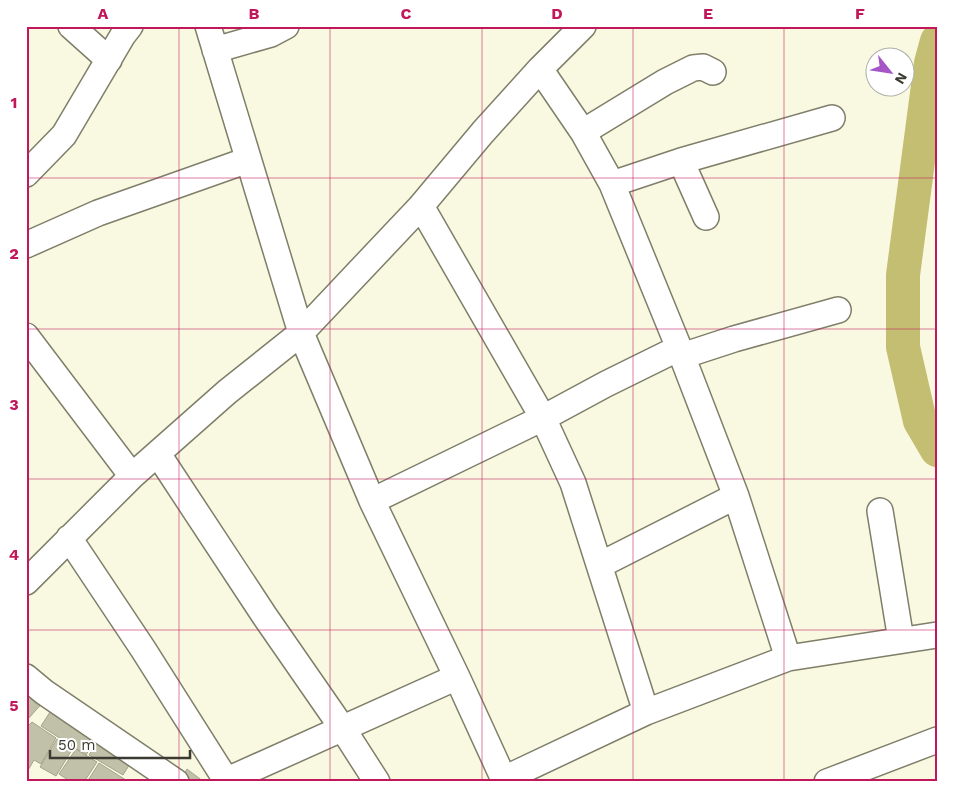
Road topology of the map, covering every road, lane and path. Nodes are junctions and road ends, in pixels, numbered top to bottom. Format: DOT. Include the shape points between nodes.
graph roads {
  1 [pos="71,26"];
  2 [pos="130,26"];
  3 [pos="208,26"];
  4 [pos="286,26"];
  5 [pos="583,26"];
  6 [pos="214,50"];
  7 [pos="108,60"];
  8 [pos="540,68"];
  9 [pos="713,72"];
  10 [pos="832,118"];
  11 [pos="583,132"];
  12 [pos="248,160"];
  13 [pos="681,161"];
  14 [pos="26,174"];
  15 [pos="612,184"];
  16 [pos="421,206"];
  17 [pos="706,217"];
  18 [pos="26,245"];
  19 [pos="838,310"];
  20 [pos="301,333"];
  21 [pos="26,336"];
  22 [pos="680,352"];
  23 [pos="544,418"];
  24 [pos="158,454"];
  25 [pos="132,476"];
  26 [pos="736,496"];
  27 [pos="372,501"];
  28 [pos="880,512"];
  29 [pos="69,538"];
  30 [pos="600,564"];
  31 [pos="26,582"];
  32 [pos="937,635"];
  33 [pos="901,640"];
  34 [pos="788,658"];
  35 [pos="26,677"];
  36 [pos="457,677"];
  37 [pos="646,712"];
  38 [pos="343,729"];
  39 [pos="937,740"];
  40 [pos="504,780"];
  41 [pos="224,781"];
  42 [pos="176,782"];
  43 [pos="377,782"];
  44 [pos="827,782"];
  1 -- 7 [label="street"];
  2 -- 7 [label="street"];
  3 -- 6 [label="street"];
  4 -- 6 [label="street" via="271,34"];
  5 -- 8 [label="street"];
  6 -- 12 [label="street"];
  7 -- 14 [label="street" via="64,135"];
  8 -- 11 [label="street"];
  8 -- 16 [label="street"];
  9 -- 11 [label="street" via="703,67 693,68"];
  10 -- 13 [label="street"];
  11 -- 15 [label="street"];
  12 -- 18 [label="street" via="98,213"];
  12 -- 20 [label="street"];
  13 -- 15 [label="street"];
  13 -- 17 [label="street"];
  15 -- 22 [label="street"];
  16 -- 20 [label="street"];
  16 -- 23 [label="street"];
  19 -- 22 [label="street"];
  20 -- 24 [label="street" via="227,392"];
  20 -- 27 [label="street"];
  21 -- 25 [label="street"];
  22 -- 23 [label="street" via="606,384"];
  22 -- 26 [label="street"];
  23 -- 27 [label="street"];
  23 -- 30 [label="street" via="573,483"];
  24 -- 25 [label="street"];
  24 -- 38 [label="street"];
  25 -- 29 [label="street"];
  26 -- 30 [label="street"];
  26 -- 34 [label="street"];
  27 -- 36 [label="street"];
  28 -- 33 [label="street"];
  29 -- 31 [label="street"];
  29 -- 41 [label="street" via="149,658"];
  30 -- 37 [label="street"];
  32 -- 33 [label="street"];
  33 -- 34 [label="street"];
  34 -- 37 [label="street"];
  35 -- 42 [label="street"];
  36 -- 38 [label="street"];
  36 -- 40 [label="street"];
  37 -- 40 [label="street"];
  38 -- 41 [label="street"];
  38 -- 43 [label="street"];
  39 -- 44 [label="street"];
}
